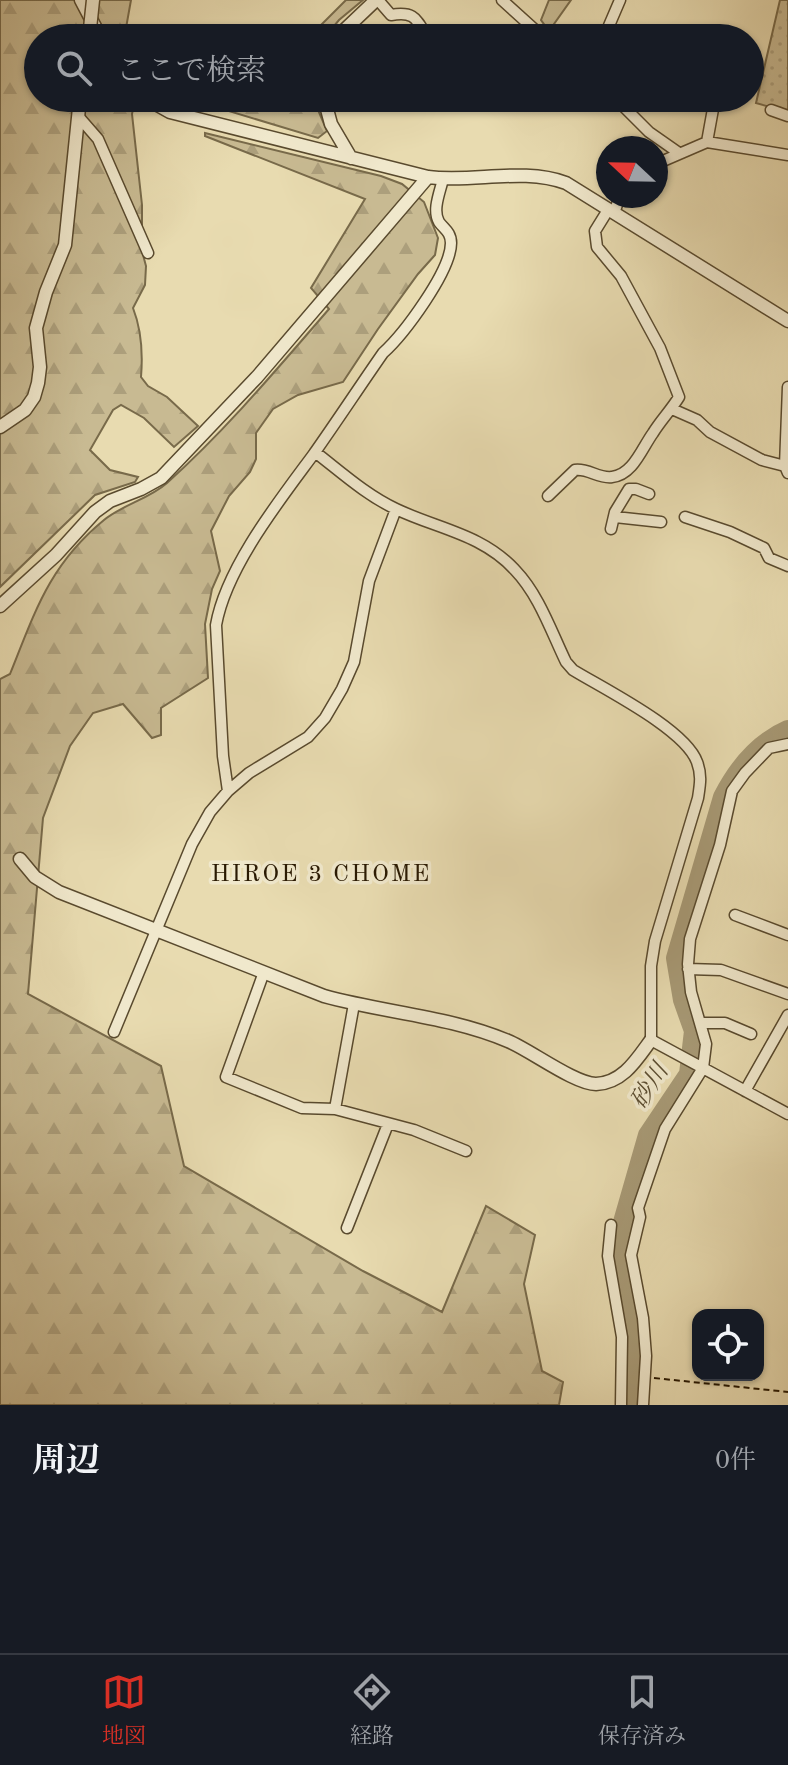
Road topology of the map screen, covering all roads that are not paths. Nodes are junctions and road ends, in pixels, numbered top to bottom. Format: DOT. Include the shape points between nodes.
graph roads {
  1 [pos="81,0"];
  2 [pos="93,0"];
  3 [pos="377,0"];
  4 [pos="502,0"];
  5 [pos="620,0"];
  6 [pos="90,24"];
  7 [pos="94,24"];
  8 [pos="351,24"];
  9 [pos="420,24"];
  10 [pos="529,24"];
  11 [pos="610,24"];
  12 [pos="771,110"];
  13 [pos="78,112"];
  14 [pos="170,112"];
  15 [pos="328,112"];
  16 [pos="626,112"];
  17 [pos="712,112"];
  18 [pos="78,116"];
  19 [pos="788,116"];
  20 [pos="707,142"];
  21 [pos="679,153"];
  22 [pos="788,155"];
  23 [pos="351,158"];
  24 [pos="668,158"];
  25 [pos="428,177"];
  26 [pos="443,179"];
  27 [pos="613,208"];
  28 [pos="611,211"];
  29 [pos="148,253"];
  30 [pos="788,321"];
  31 [pos="788,387"];
  32 [pos="672,409"];
  33 [pos="0,427"];
  34 [pos="315,452"];
  35 [pos="787,469"];
  36 [pos="622,473"];
  37 [pos="629,489"];
  38 [pos="649,494"];
  39 [pos="548,496"];
  40 [pos="396,509"];
  41 [pos="615,517"];
  42 [pos="685,517"];
  43 [pos="661,522"];
  44 [pos="611,529"];
  45 [pos="788,566"];
  46 [pos="0,606"];
  47 [pos="788,744"];
  48 [pos="228,791"];
  49 [pos="20,859"];
  50 [pos="735,915"];
  51 [pos="156,930"];
  52 [pos="788,935"];
  53 [pos="688,969"];
  54 [pos="264,972"];
  55 [pos="788,994"];
  56 [pos="354,1004"];
  57 [pos="788,1015"];
  58 [pos="702,1023"];
  59 [pos="114,1032"];
  60 [pos="751,1034"];
  61 [pos="651,1040"];
  62 [pos="703,1068"];
  63 [pos="745,1091"];
  64 [pos="335,1109"];
  65 [pos="788,1114"];
  66 [pos="388,1124"];
  67 [pos="466,1151"];
  68 [pos="611,1225"];
  69 [pos="347,1228"];
  70 [pos="623,1368"];
  71 [pos="645,1372"];
  72 [pos="621,1405"];
  73 [pos="643,1405"];
  1 -- 7 [label="street"];
  2 -- 6 [label="street, bridge"];
  3 -- 8 [label="street"];
  3 -- 9 [label="street" via="391,15 406,12"];
  4 -- 10 [label="street"];
  5 -- 11 [label="street"];
  12 -- 19 [label="street"];
  13 -- 18 [label="street"];
  14 -- 23 [label="street"];
  15 -- 23 [label="street"];
  16 -- 21 [label="street"];
  17 -- 20 [label="street"];
  18 -- 29 [label="street" via="98,139"];
  18 -- 33 [label="street" via="65,245 36,328 38,383 25,410"];
  20 -- 21 [label="street"];
  20 -- 22 [label="street"];
  21 -- 24 [label="street"];
  23 -- 25 [label="street"];
  25 -- 26 [label="street"];
  25 -- 46 [label="street" via="257,377 161,478 95,512"];
  26 -- 28 [label="street" via="549,177"];
  26 -- 34 [label="street" via="436,210 451,243 447,261 400,337 383,353"];
  27 -- 28 [label="street"];
  28 -- 30 [label="street"];
  28 -- 32 [label="street" via="595,231 597,247 621,276 660,348 679,397"];
  31 -- 35 [label="street"];
  32 -- 35 [label="street"];
  32 -- 36 [label="street"];
  34 -- 40 [label="street"];
  34 -- 48 [label="street" via="281,497 220,604 216,625"];
  36 -- 37 [label="street"];
  36 -- 39 [label="street" via="607,477 575,470"];
  37 -- 38 [label="street"];
  37 -- 41 [label="street"];
  40 -- 48 [label="street" via="369,581 354,662 325,718 308,737"];
  40 -- 61 [label="street" via="488,546 533,593 573,670 668,729 697,760 698,798 655,941"];
  41 -- 43 [label="street"];
  41 -- 44 [label="street"];
  42 -- 45 [label="street" via="764,548 769,558"];
  47 -- 53 [label="street" via="769,748 732,791 690,939"];
  48 -- 51 [label="street" via="192,844"];
  49 -- 51 [label="street" via="46,886"];
  50 -- 52 [label="street"];
  51 -- 54 [label="street"];
  51 -- 59 [label="street"];
  53 -- 55 [label="street" via="721,970"];
  53 -- 58 [label="street"];
  54 -- 56 [label="street"];
  54 -- 64 [label="street" via="226,1077 302,1108"];
  56 -- 61 [label="street" via="459,1023 511,1042 588,1083 623,1074"];
  56 -- 64 [label="street"];
  57 -- 63 [label="street"];
  58 -- 60 [label="street" via="725,1023"];
  58 -- 62 [label="street"];
  61 -- 62 [label="street"];
  62 -- 63 [label="street"];
  62 -- 71 [label="street" via="665,1129 638,1208 631,1255 643,1318"];
  63 -- 65 [label="street"];
  64 -- 66 [label="street"];
  66 -- 67 [label="street"];
  66 -- 69 [label="street"];
  68 -- 70 [label="street" via="608,1256"];
  70 -- 71 [label="street"];
  70 -- 72 [label="street"];
  71 -- 73 [label="street"];
}
